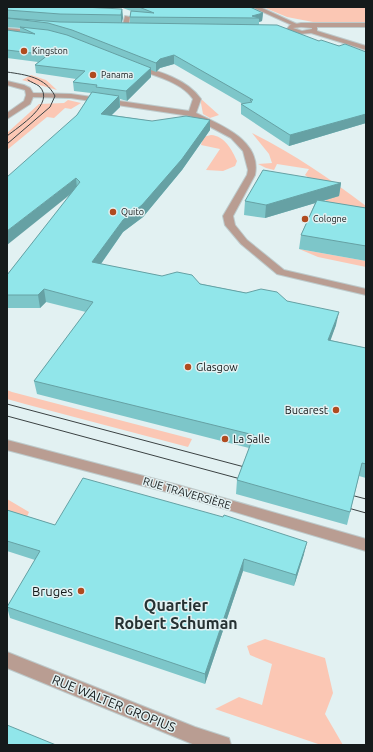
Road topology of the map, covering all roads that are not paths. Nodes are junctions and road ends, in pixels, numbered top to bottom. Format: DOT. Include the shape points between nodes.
graph roads {
  1 [pos="256,7"];
  2 [pos="127,17"];
  3 [pos="7,23"];
  4 [pos="15,24"];
  5 [pos="310,25"];
  6 [pos="366,25"];
  7 [pos="118,28"];
  8 [pos="125,28"];
  9 [pos="133,28"];
  10 [pos="294,28"];
  11 [pos="7,30"];
  12 [pos="284,30"];
  13 [pos="314,32"];
  14 [pos="42,34"];
  15 [pos="366,48"];
  16 [pos="128,64"];
  17 [pos="7,83"];
  18 [pos="30,95"];
  19 [pos="192,114"];
  20 [pos="7,117"];
  21 [pos="366,292"];
  22 [pos="7,445"];
  23 [pos="366,545"];
  24 [pos="7,660"];
  25 [pos="222,745"];
  1 -- 10 [label="street"];
  2 -- 8 [label="street"];
  3 -- 4 [label="street"];
  5 -- 6 [label="street"];
  5 -- 10 [label="street"];
  5 -- 13 [label="street" via="316,29"];
  7 -- 8 [label="street"];
  8 -- 9 [label="street"];
  10 -- 12 [label="street"];
  10 -- 13 [label="street"];
  11 -- 14 [label="street"];
  13 -- 15 [label="street"];
  16 -- 19 [label="street" via="194,93 197,99"];
  17 -- 18 [label="street" via="28,89"];
  18 -- 19 [label="street" via="71,96"];
  18 -- 20 [label="street" via="27,102"];
  19 -- 21 [label="street" via="234,136 250,159 251,175 228,216 230,225 244,242 281,272"];
  22 -- 23 [label="street, RUE TRAVERSIÈRE" via="178,490"];
  24 -- 25 [label="street, RUE WALTER GROPIUS"];
}
